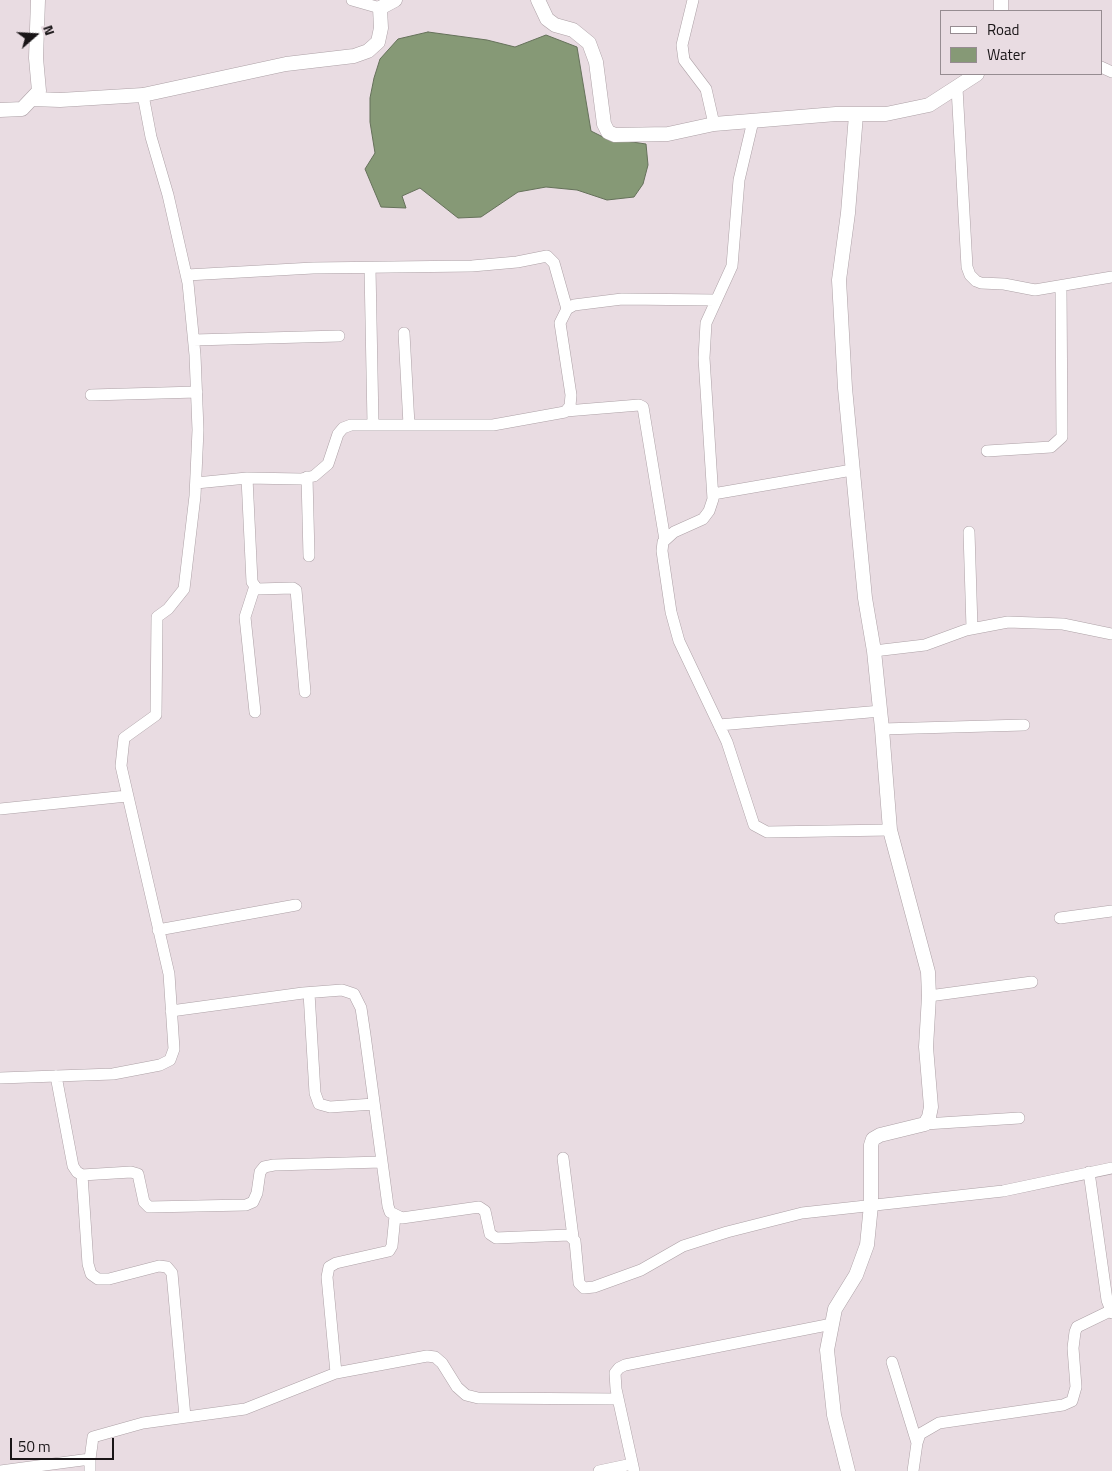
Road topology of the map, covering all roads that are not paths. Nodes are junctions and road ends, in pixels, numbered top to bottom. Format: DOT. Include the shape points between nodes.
graph roads {
  1 [pos="38,0"];
  2 [pos="352,0"];
  3 [pos="395,0"];
  4 [pos="538,0"];
  5 [pos="693,0"];
  6 [pos="380,8"];
  7 [pos="975,75"];
  8 [pos="957,88"];
  9 [pos="143,95"];
  10 [pos="32,99"];
  11 [pos="0,110"];
  12 [pos="856,115"];
  13 [pos="753,121"];
  14 [pos="714,124"];
  15 [pos="370,268"];
  16 [pos="187,275"];
  17 [pos="1112,277"];
  18 [pos="1061,287"];
  19 [pos="714,300"];
  20 [pos="567,309"];
  21 [pos="404,333"];
  22 [pos="339,336"];
  23 [pos="194,340"];
  24 [pos="196,392"];
  25 [pos="91,395"];
  26 [pos="566,411"];
  27 [pos="373,424"];
  28 [pos="409,425"];
  29 [pos="987,451"];
  30 [pos="852,470"];
  31 [pos="307,477"];
  32 [pos="247,478"];
  33 [pos="196,483"];
  34 [pos="713,494"];
  35 [pos="969,532"];
  36 [pos="665,540"];
  37 [pos="308,556"];
  38 [pos="255,586"];
  39 [pos="972,628"];
  40 [pos="1112,634"];
  41 [pos="874,651"];
  42 [pos="305,692"];
  43 [pos="880,711"];
  44 [pos="254,712"];
  45 [pos="720,724"];
  46 [pos="1024,725"];
  47 [pos="882,729"];
  48 [pos="127,796"];
  49 [pos="0,809"];
  50 [pos="890,830"];
  51 [pos="296,905"];
  52 [pos="1112,911"];
  53 [pos="1060,918"];
  54 [pos="158,930"];
  55 [pos="1032,982"];
  56 [pos="309,993"];
  57 [pos="929,996"];
  58 [pos="171,1011"];
  59 [pos="56,1076"];
  60 [pos="0,1078"];
  61 [pos="374,1104"];
  62 [pos="1019,1118"];
  63 [pos="925,1124"];
  64 [pos="563,1158"];
  65 [pos="382,1162"];
  66 [pos="1112,1168"];
  67 [pos="1089,1172"];
  68 [pos="82,1175"];
  69 [pos="870,1205"];
  70 [pos="395,1216"];
  71 [pos="572,1237"];
  72 [pos="1111,1312"];
  73 [pos="832,1324"];
  74 [pos="892,1362"];
  75 [pos="336,1373"];
  76 [pos="618,1399"];
  77 [pos="185,1417"];
  78 [pos="917,1443"];
  79 [pos="90,1465"];
  80 [pos="633,1468"];
  81 [pos="0,1471"];
  82 [pos="598,1471"];
  83 [pos="848,1471"];
  84 [pos="914,1471"];
  1 -- 10 [label="street" via="36,58 39,91"];
  2 -- 6 [label="street"];
  3 -- 6 [label="street"];
  4 -- 14 [label="street" via="547,20 573,30 589,43 596,62 604,124 608,132 615,135 668,134"];
  5 -- 14 [label="street" via="682,45 684,60 706,89"];
  6 -- 9 [label="street" via="378,42 368,51 354,56 286,64"];
  7 -- 8 [label="street"];
  8 -- 12 [label="street" via="929,105 886,114"];
  8 -- 18 [label="street" via="970,275 982,283 1035,290"];
  9 -- 10 [label="street"];
  9 -- 16 [label="street"];
  10 -- 11 [label="street" via="22,109"];
  12 -- 13 [label="street"];
  12 -- 30 [label="street" via="839,280"];
  13 -- 14 [label="street"];
  13 -- 19 [label="street" via="739,180 732,266"];
  15 -- 16 [label="street"];
  15 -- 20 [label="street" via="472,266 547,256 554,263"];
  15 -- 27 [label="street"];
  16 -- 23 [label="street"];
  17 -- 18 [label="street"];
  18 -- 29 [label="street" via="1062,437 1051,447"];
  19 -- 20 [label="street" via="622,298 574,305"];
  19 -- 34 [label="street" via="706,323 704,358"];
  20 -- 26 [label="street" via="560,323 571,395"];
  21 -- 28 [label="street"];
  22 -- 23 [label="street"];
  23 -- 24 [label="street"];
  24 -- 25 [label="street"];
  24 -- 33 [label="street"];
  26 -- 28 [label="street" via="493,425"];
  26 -- 36 [label="street" via="643,407"];
  27 -- 28 [label="street"];
  27 -- 31 [label="street" via="343,428 328,464 322,471"];
  30 -- 34 [label="street"];
  30 -- 41 [label="street" via="865,598"];
  31 -- 32 [label="street"];
  31 -- 37 [label="street"];
  32 -- 33 [label="street"];
  32 -- 38 [label="street" via="252,582"];
  33 -- 48 [label="street" via="184,589 168,610 157,617 156,715 124,738 120,766"];
  34 -- 36 [label="street" via="704,519 674,532"];
  35 -- 39 [label="street"];
  36 -- 45 [label="street" via="662,551 679,641"];
  38 -- 42 [label="street" via="257,589 296,590"];
  38 -- 44 [label="street" via="245,617"];
  39 -- 40 [label="street" via="1008,622 1063,624"];
  39 -- 41 [label="street" via="925,645"];
  41 -- 43 [label="street"];
  43 -- 45 [label="street"];
  43 -- 47 [label="street"];
  45 -- 50 [label="street" via="751,819 760,829 767,832"];
  46 -- 47 [label="street"];
  47 -- 50 [label="street"];
  48 -- 49 [label="street"];
  48 -- 54 [label="street"];
  50 -- 57 [label="street" via="928,972"];
  51 -- 54 [label="street"];
  52 -- 53 [label="street"];
  54 -- 58 [label="street" via="169,974"];
  55 -- 57 [label="street"];
  56 -- 58 [label="street"];
  56 -- 61 [label="street" via="349,991 357,1000"];
  56 -- 61 [label="street" via="318,1104 330,1107"];
  57 -- 63 [label="street" via="926,1047 931,1107"];
  58 -- 59 [label="street" via="174,1049 170,1060 113,1074"];
  59 -- 60 [label="street"];
  59 -- 68 [label="street" via="73,1166"];
  61 -- 65 [label="street"];
  62 -- 63 [label="street"];
  63 -- 69 [label="street" via="873,1139"];
  64 -- 71 [label="street"];
  65 -- 68 [label="street" via="264,1167 253,1202 246,1205 149,1207 144,1202 138,1174"];
  65 -- 70 [label="street" via="388,1206"];
  66 -- 67 [label="street"];
  67 -- 69 [label="street" via="1003,1191"];
  67 -- 72 [label="street"];
  68 -- 77 [label="street" via="91,1274 98,1279 109,1279 159,1266 167,1267 172,1273"];
  69 -- 71 [label="street" via="818,1210 727,1232 683,1246 641,1270 588,1288 581,1287 579,1282"];
  69 -- 73 [label="street" via="867,1245 856,1275 835,1309"];
  70 -- 71 [label="street" via="402,1218 479,1207 485,1211 490,1234 496,1238 566,1234"];
  70 -- 75 [label="street" via="392,1246 388,1251 329,1267 326,1277"];
  72 -- 78 [label="street" via="1081,1324 1075,1332 1076,1387 1072,1401 939,1423 920,1434"];
  73 -- 76 [label="street" via="625,1365 615,1373"];
  73 -- 83 [label="street" via="827,1350 834,1415"];
  74 -- 78 [label="street"];
  75 -- 76 [label="street" via="426,1356 435,1357 442,1363 456,1387 466,1395 478,1398"];
  75 -- 77 [label="street" via="245,1408"];
  76 -- 80 [label="street"];
  77 -- 79 [label="street" via="143,1423 93,1437"];
  78 -- 84 [label="street"];
  79 -- 81 [label="street"];
  80 -- 82 [label="street"];
}
